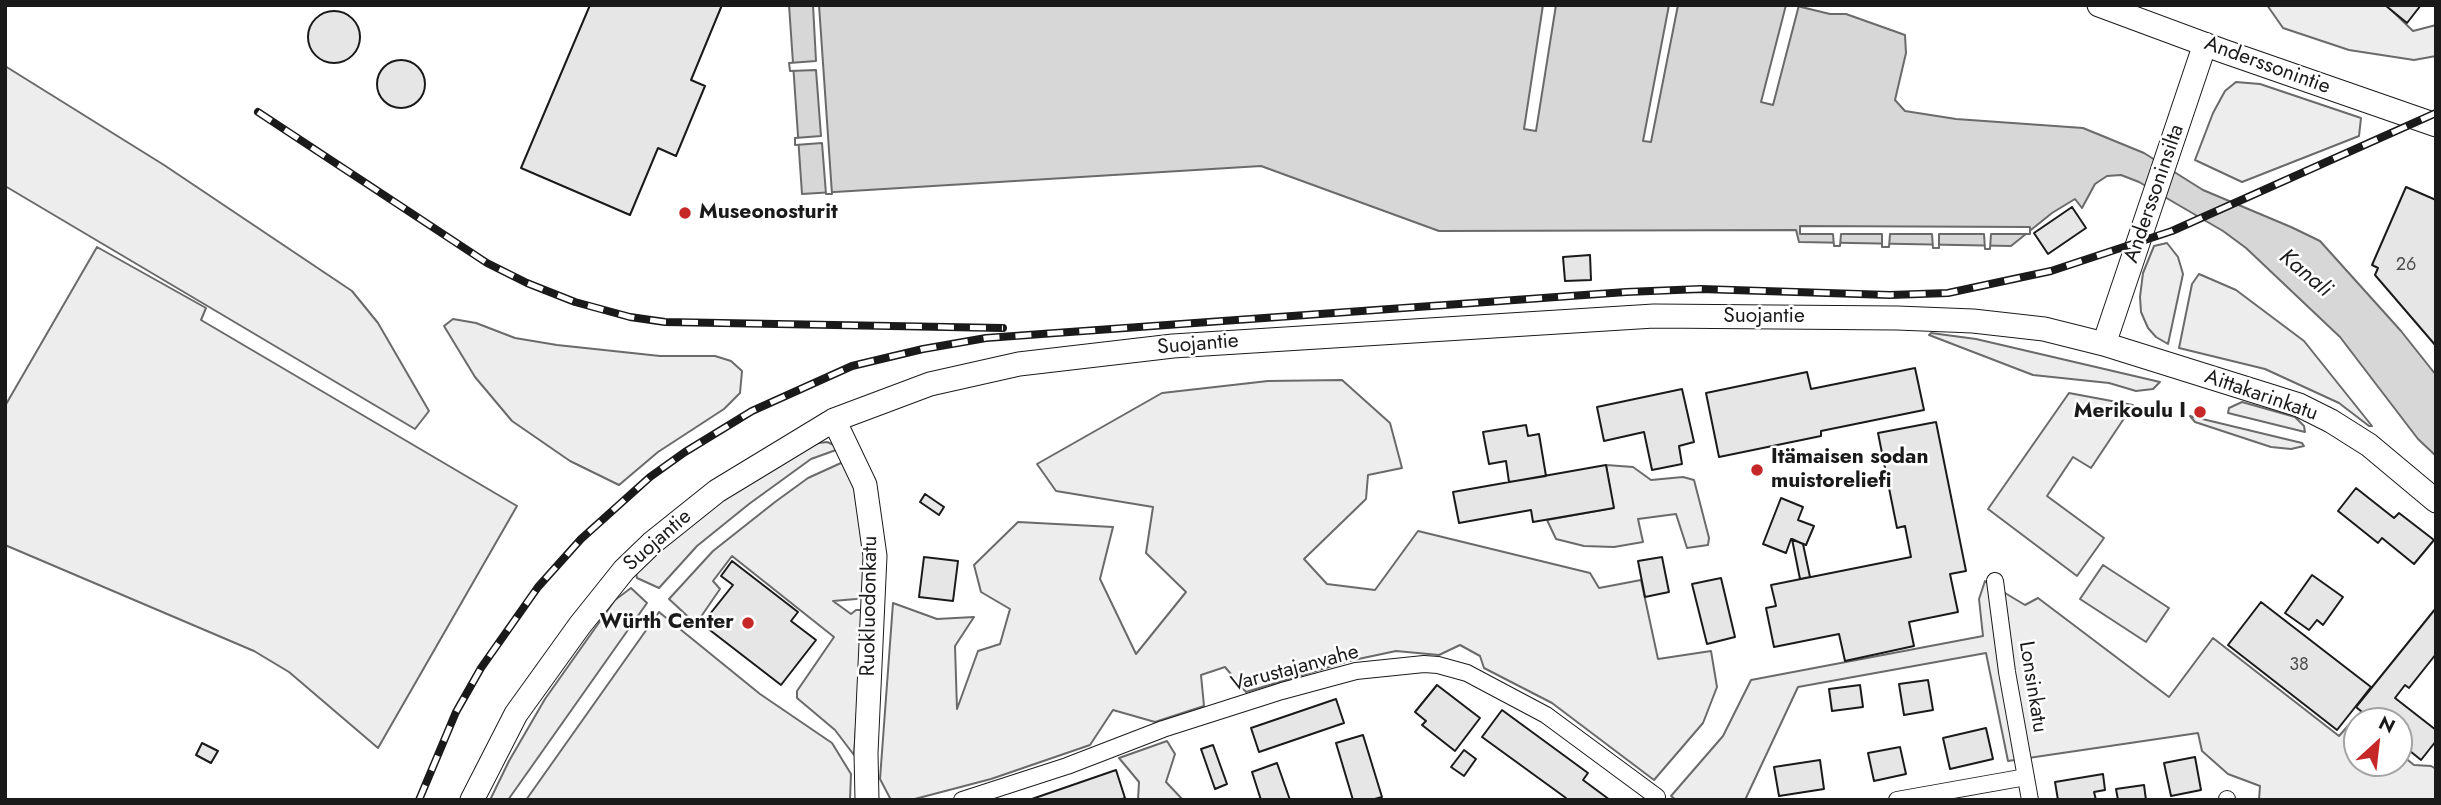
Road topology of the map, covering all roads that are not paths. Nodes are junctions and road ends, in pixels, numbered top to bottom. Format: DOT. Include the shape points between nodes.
graph roads {
  1 [pos="2099,5"];
  2 [pos="2205,44"];
  3 [pos="2436,125"];
  4 [pos="2104,344"];
  5 [pos="834,420"];
  6 [pos="2436,501"];
  7 [pos="1995,581"];
  8 [pos="2026,777"];
  9 [pos="1657,797"];
  10 [pos="472,800"];
  11 [pos="867,800"];
  12 [pos="962,800"];
  13 [pos="1897,800"];
  14 [pos="2031,800"];
  1 -- 2 [label="street, Anderssonintie"];
  2 -- 3 [label="street, Anderssonintie"];
  2 -- 4 [label="street, Anderssoninsilta"];
  4 -- 5 [label="street, Suojantie" via="2044,329 1910,318 1560,320 1173,346 1019,364 930,384"];
  4 -- 6 [label="street, Aittakarinkatu" via="2299,405 2369,445"];
  5 -- 10 [label="street, Suojantie" via="718,491 624,570 516,714"];
  5 -- 11 [label="street, Ruokluodonkatu" via="865,485 875,556"];
  7 -- 8 [label="street, Lonsinkatu"];
  8 -- 13 [label="street"];
  8 -- 14 [label="street, Lonsinkatu"];
  9 -- 12 [label="street, Varustajanvahe" via="1546,715 1466,673 1424,664 1356,671 1282,691"];
}
